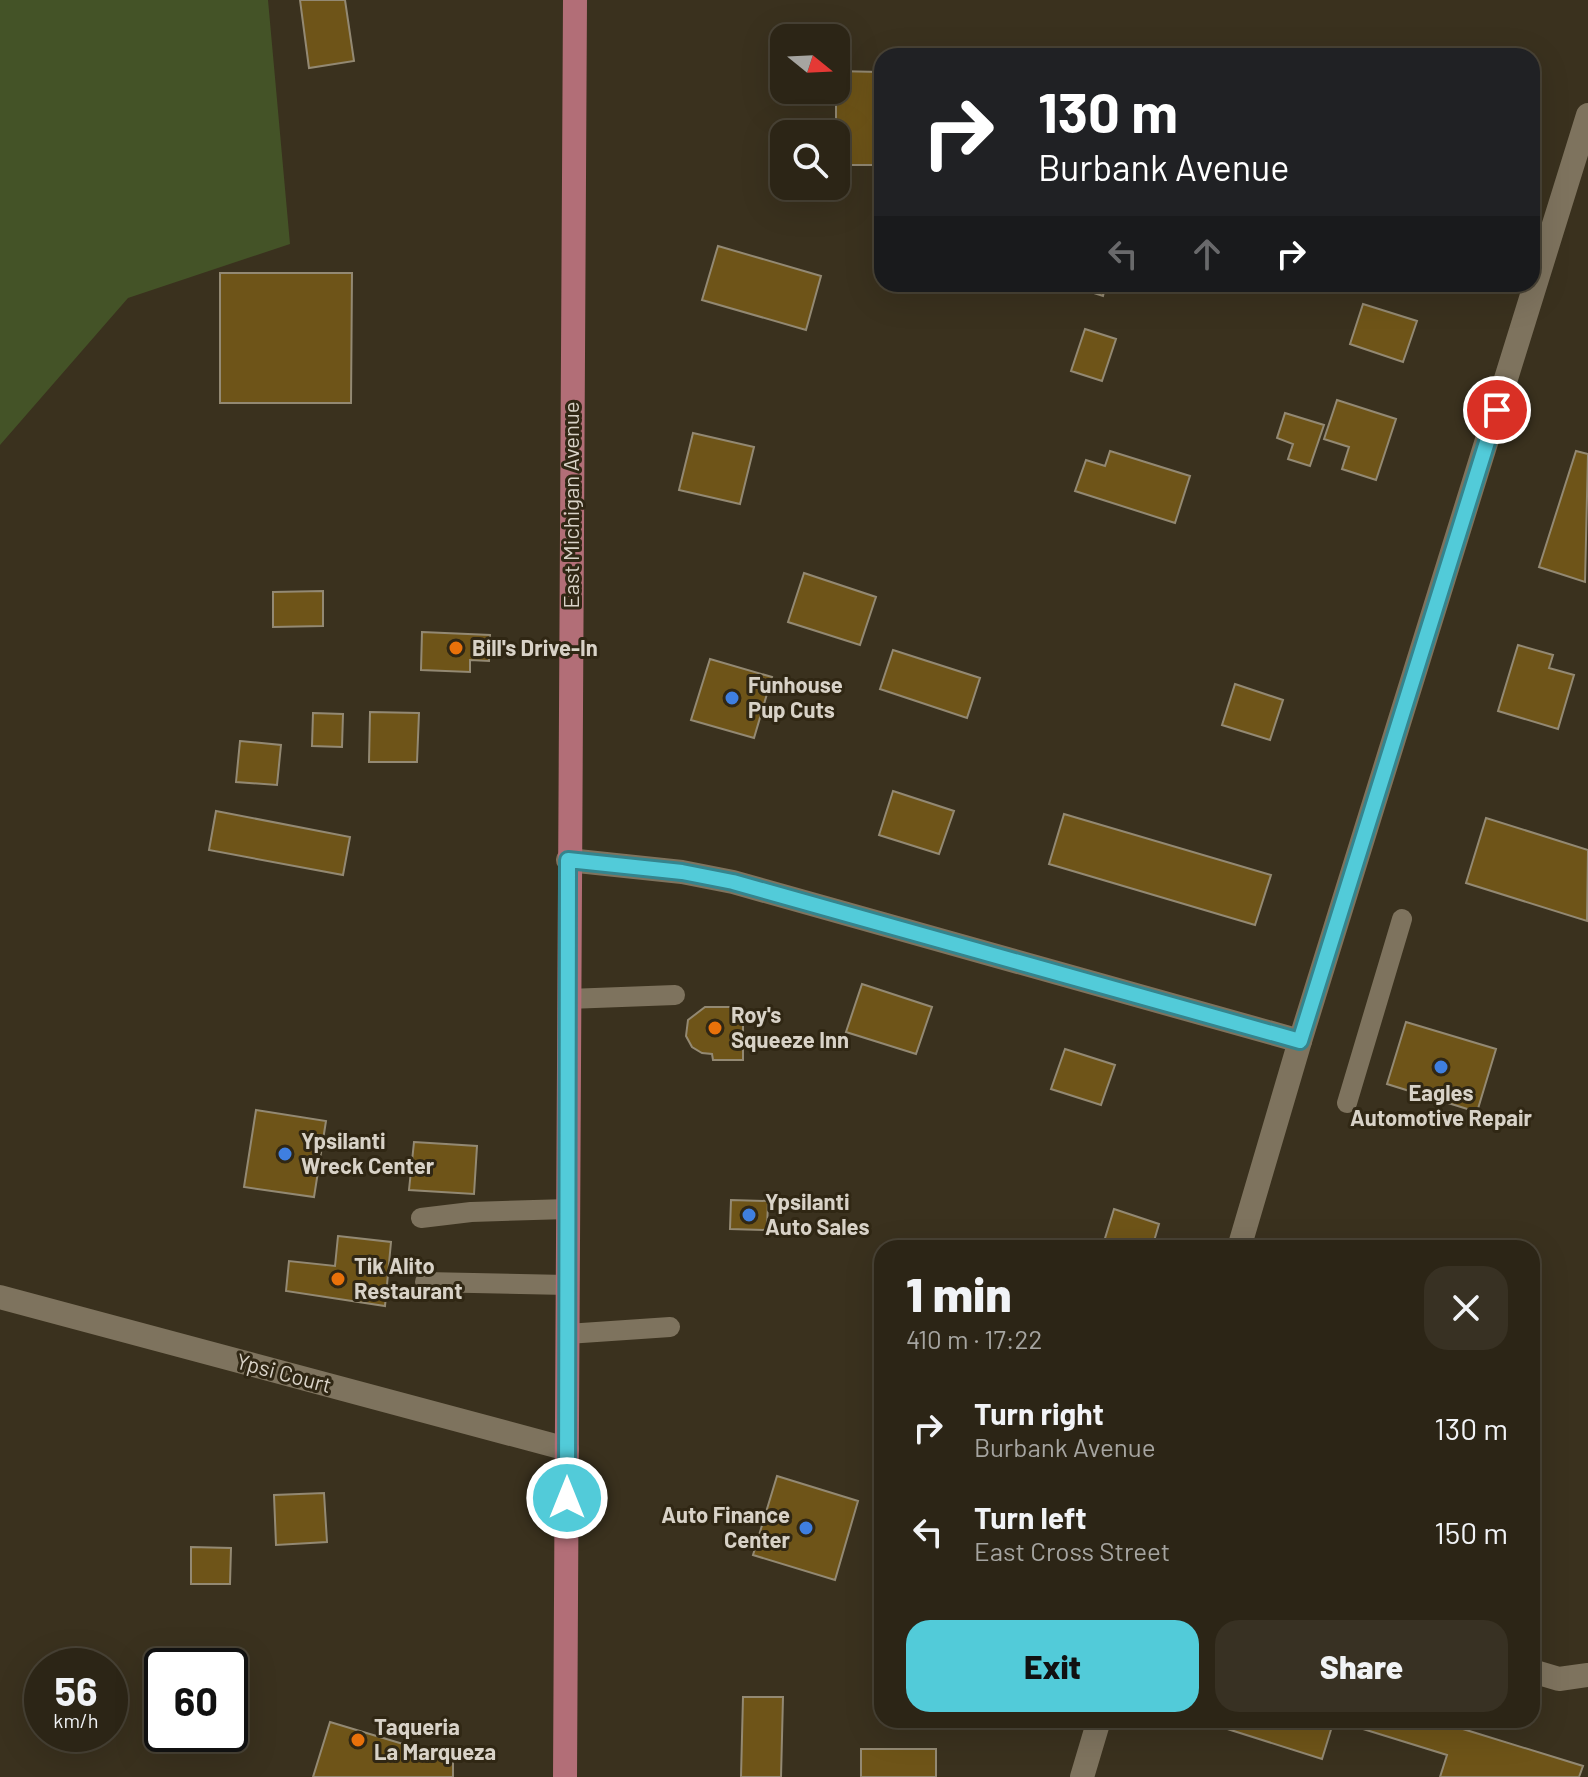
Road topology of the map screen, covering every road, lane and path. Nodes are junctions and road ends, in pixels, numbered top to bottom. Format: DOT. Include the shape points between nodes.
graph roads {
  1 [pos="575,0"];
  2 [pos="1588,115"];
  3 [pos="1540,269"];
  4 [pos="1533,292"];
  5 [pos="568,860"];
  6 [pos="1402,919"];
  7 [pos="675,995"];
  8 [pos="568,999"];
  9 [pos="1300,1041"];
  10 [pos="1347,1103"];
  11 [pos="568,1209"];
  12 [pos="421,1218"];
  13 [pos="1241,1240"];
  14 [pos="425,1282"];
  15 [pos="567,1285"];
  16 [pos="0,1297"];
  17 [pos="670,1327"];
  18 [pos="567,1334"];
  19 [pos="567,1449"];
  20 [pos="1540,1673"];
  21 [pos="1588,1675"];
  22 [pos="1097,1728"];
  23 [pos="565,1777"];
  24 [pos="1082,1777"];
  1 -- 5 [label="main road, East Michigan Avenue"];
  2 -- 3 [label="street"];
  4 -- 9 [label="street"];
  5 -- 8 [label="main road, East Michigan Avenue"];
  5 -- 9 [label="street" via="733,882"];
  6 -- 10 [label="lane"];
  7 -- 8 [label="lane"];
  8 -- 11 [label="main road, East Michigan Avenue"];
  9 -- 13 [label="street"];
  11 -- 12 [label="lane"];
  11 -- 15 [label="main road, East Michigan Avenue"];
  14 -- 15 [label="lane"];
  15 -- 18 [label="main road, East Michigan Avenue"];
  16 -- 19 [label="street, Ypsi Court"];
  17 -- 18 [label="lane"];
  18 -- 19 [label="main road, East Michigan Avenue"];
  19 -- 23 [label="main road, East Michigan Avenue"];
  20 -- 21 [label="street" via="1559,1679"];
  22 -- 24 [label="street"];
}
